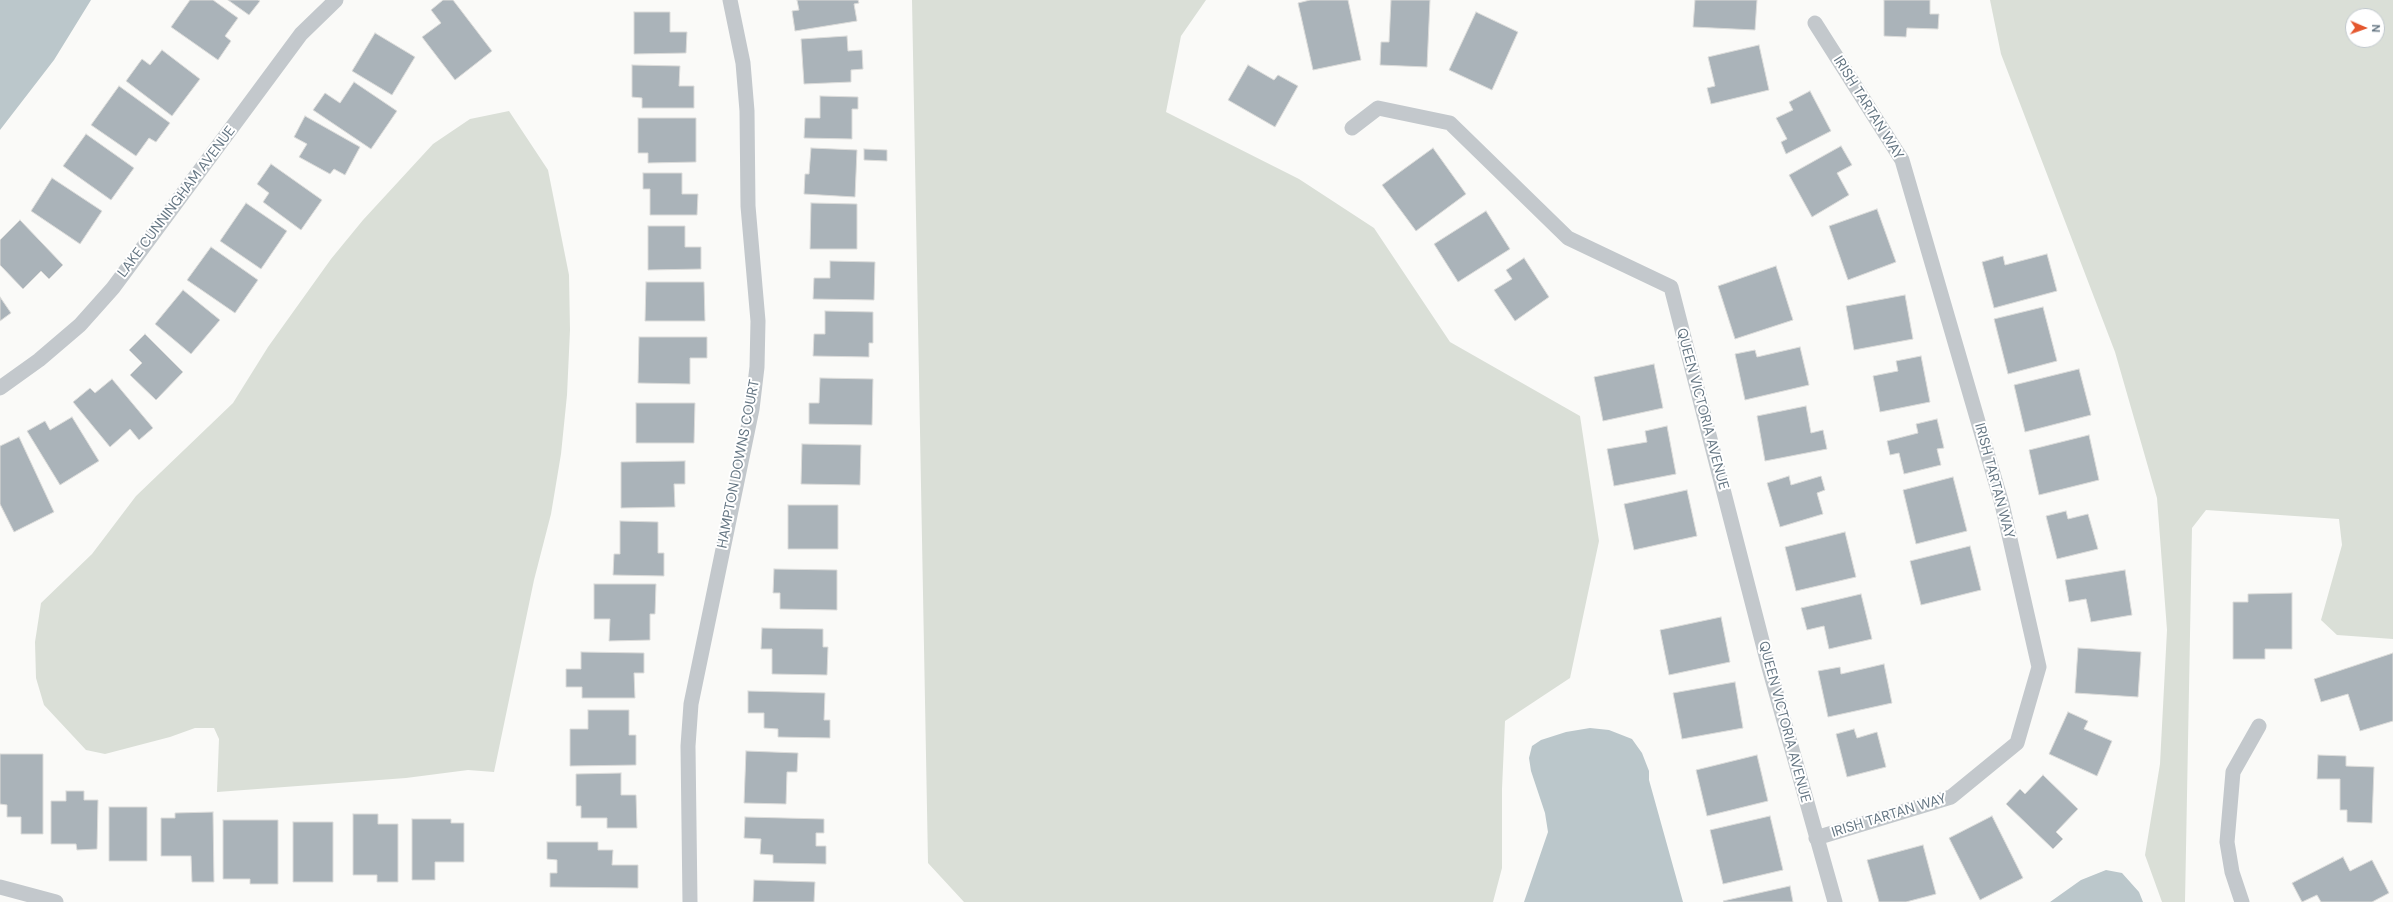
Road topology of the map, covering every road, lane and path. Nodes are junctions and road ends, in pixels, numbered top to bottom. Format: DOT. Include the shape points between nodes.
graph roads {
  1 [pos="336,0"];
  2 [pos="730,0"];
  3 [pos="1815,23"];
  4 [pos="1352,128"];
  5 [pos="0,388"];
  6 [pos="2259,726"];
  7 [pos="1816,838"];
  8 [pos="0,887"];
  9 [pos="56,902"];
  10 [pos="690,902"];
  11 [pos="1835,902"];
  12 [pos="2242,902"];
  1 -- 5 [label="street, LAKE CUNNINGHAM AVENUE" via="301,34 113,288 80,325 40,360"];
  2 -- 10 [label="street, HAMPTON DOWNS COURT" via="743,63 747,111 748,206 758,321 757,367 752,409 691,704 688,746"];
  3 -- 7 [label="street, IRISH TARTAN WAY" via="1902,160 2002,504 2039,667 2017,743 1951,797"];
  4 -- 7 [label="street, QUEEN VICTORIA AVENUE" via="1378,108 1450,123 1568,238 1671,287 1768,664"];
  6 -- 12 [label="street" via="2233,772 2227,842 2232,872"];
  7 -- 11 [label="street, QUEEN VICTORIA AVENUE"];
  8 -- 9 [label="street"];
}
